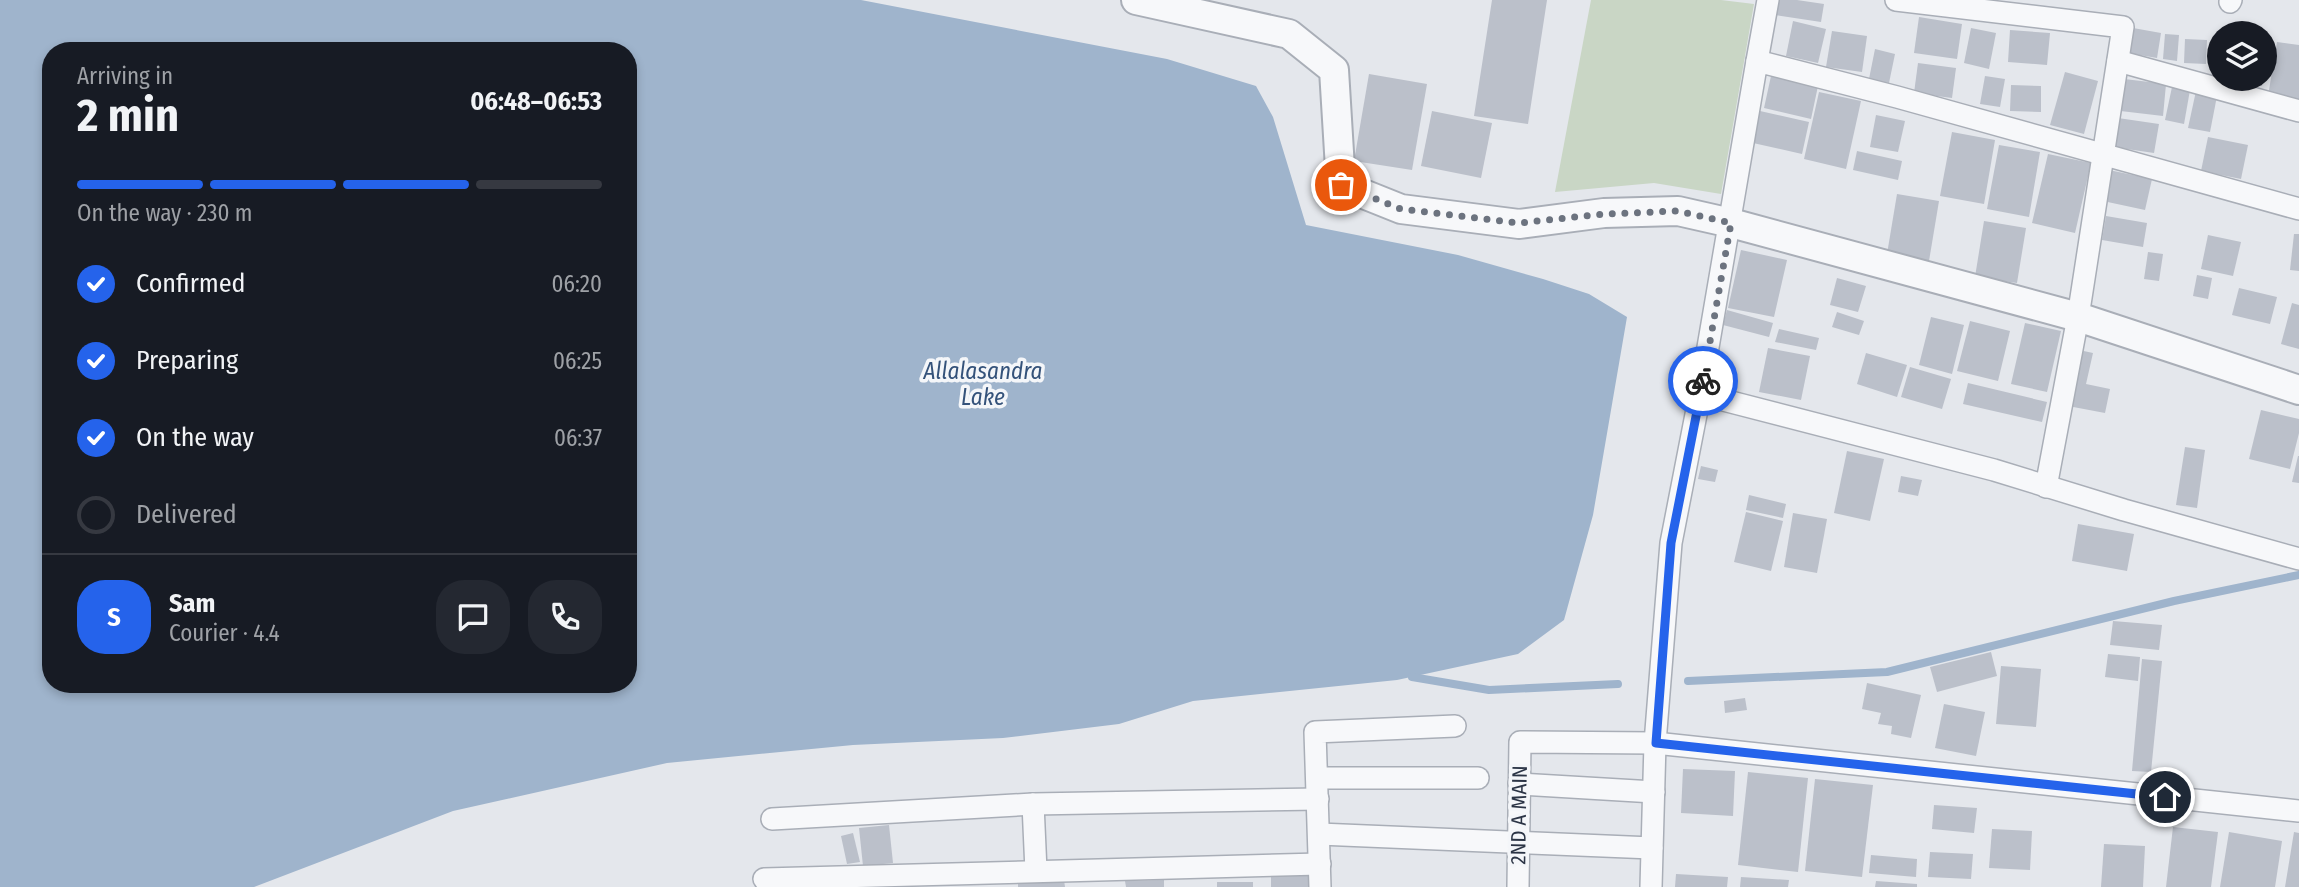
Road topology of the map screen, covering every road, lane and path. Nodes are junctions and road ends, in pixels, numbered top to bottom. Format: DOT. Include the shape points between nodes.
graph roads {
  1 [pos="1136,0"];
  2 [pos="1768,0"];
  3 [pos="1896,0"];
  4 [pos="2023,8"];
  5 [pos="1756,61"];
  6 [pos="2118,61"];
  7 [pos="2299,111"];
  8 [pos="2104,154"];
  9 [pos="2299,209"];
  10 [pos="1731,223"];
  11 [pos="2078,317"];
  12 [pos="2299,390"];
  13 [pos="1700,394"];
  14 [pos="2046,487"];
  15 [pos="2299,559"];
  16 [pos="1455,726"];
  17 [pos="1656,743"];
  18 [pos="1478,778"];
  19 [pos="1519,784"];
  20 [pos="1318,788"];
  21 [pos="1654,792"];
  22 [pos="1033,804"];
  23 [pos="2299,811"];
  24 [pos="772,819"];
  25 [pos="1319,834"];
  26 [pos="1518,843"];
  27 [pos="1652,848"];
  28 [pos="1320,864"];
  29 [pos="1036,871"];
  30 [pos="764,879"];
  31 [pos="1320,887"];
  32 [pos="1518,887"];
  33 [pos="1651,887"];
  1 -- 10 [label="street" via="1289,34 1334,70 1341,185 1401,209 1519,223 1678,211"];
  2 -- 5 [label="street"];
  3 -- 4 [label="street"];
  4 -- 6 [label="street" via="2123,27"];
  5 -- 8 [label="street"];
  5 -- 10 [label="street"];
  6 -- 7 [label="street"];
  6 -- 8 [label="street"];
  8 -- 9 [label="street"];
  8 -- 11 [label="street"];
  10 -- 11 [label="street"];
  10 -- 13 [label="street"];
  11 -- 12 [label="street"];
  11 -- 14 [label="street"];
  13 -- 14 [label="street"];
  13 -- 17 [label="street" via="1671,543"];
  14 -- 15 [label="street"];
  16 -- 20 [label="street" via="1315,732"];
  17 -- 19 [label="street, 2ND A MAIN" via="1520,742"];
  17 -- 21 [label="street"];
  17 -- 23 [label="street"];
  18 -- 20 [label="street"];
  19 -- 21 [label="street"];
  19 -- 26 [label="street, 2ND A MAIN"];
  20 -- 22 [label="street"];
  20 -- 25 [label="street"];
  21 -- 27 [label="street"];
  22 -- 24 [label="street"];
  22 -- 29 [label="street"];
  25 -- 26 [label="street"];
  25 -- 28 [label="street"];
  26 -- 27 [label="street"];
  26 -- 32 [label="street, 2ND A MAIN"];
  27 -- 33 [label="street"];
  28 -- 29 [label="street"];
  28 -- 31 [label="street"];
  29 -- 30 [label="street"];
}
